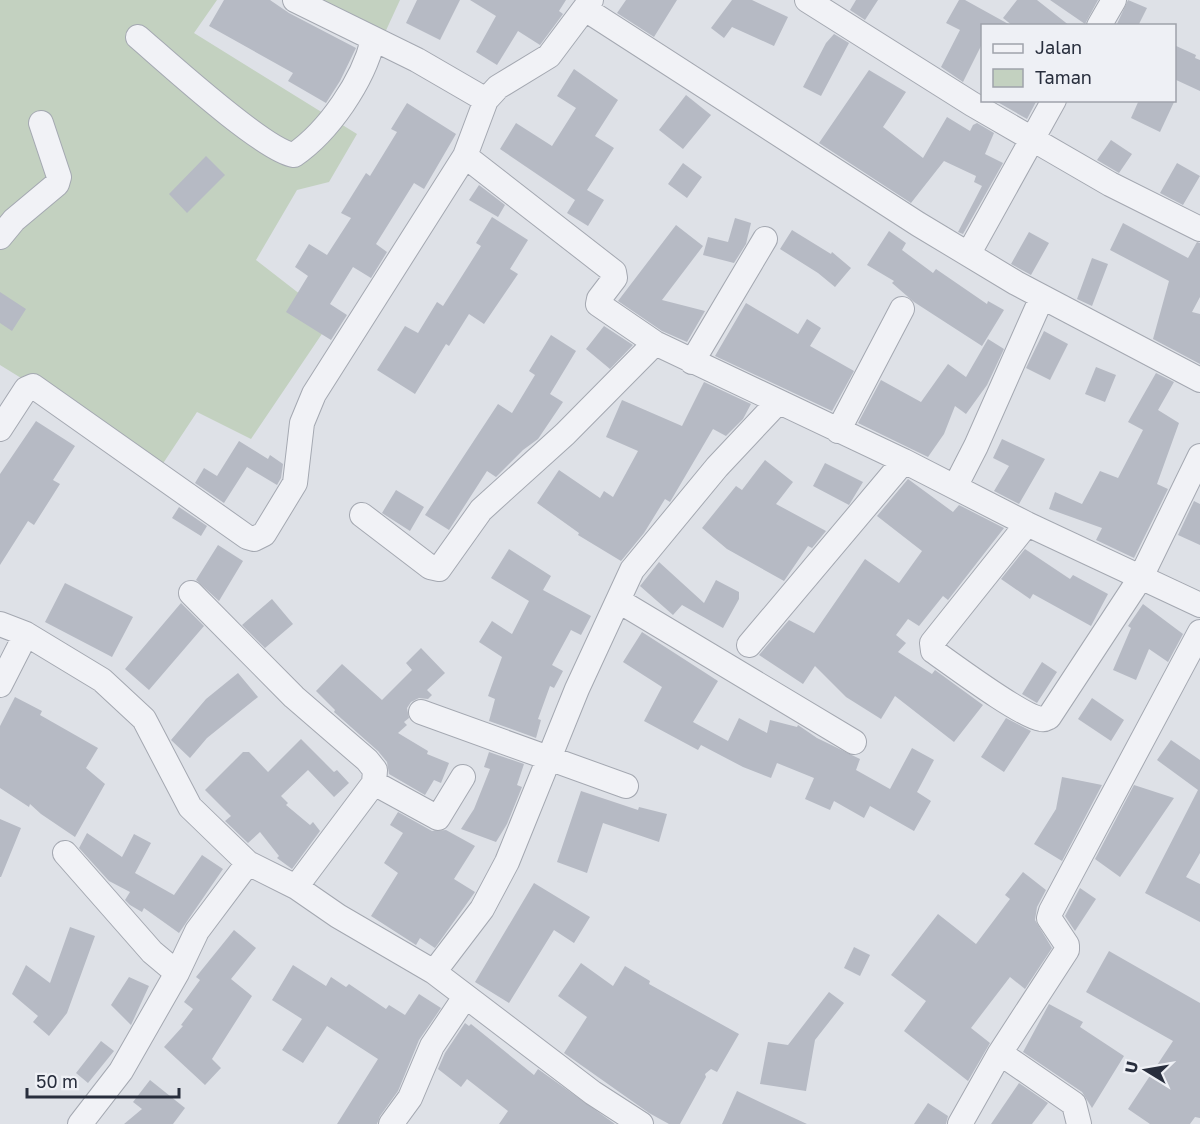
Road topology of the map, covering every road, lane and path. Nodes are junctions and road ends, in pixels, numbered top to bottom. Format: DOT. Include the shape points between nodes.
graph roads {
  1 [pos="296,0"];
  2 [pos="807,0"];
  3 [pos="1114,0"];
  4 [pos="588,4"];
  5 [pos="1100,24"];
  6 [pos="138,37"];
  7 [pos="373,40"];
  8 [pos="486,100"];
  9 [pos="1053,102"];
  10 [pos="41,123"];
  11 [pos="1031,139"];
  12 [pos="465,156"];
  13 [pos="1200,229"];
  14 [pos="0,237"];
  15 [pos="765,238"];
  16 [pos="969,253"];
  17 [pos="1042,297"];
  18 [pos="902,309"];
  19 [pos="655,343"];
  20 [pos="692,362"];
  21 [pos="1200,380"];
  22 [pos="778,402"];
  23 [pos="0,429"];
  24 [pos="838,431"];
  25 [pos="1200,456"];
  26 [pos="904,461"];
  27 [pos="955,487"];
  28 [pos="362,515"];
  29 [pos="1027,524"];
  30 [pos="1141,577"];
  31 [pos="191,593"];
  32 [pos="619,601"];
  33 [pos="1200,605"];
  34 [pos="0,624"];
  35 [pos="1200,632"];
  36 [pos="26,634"];
  37 [pos="749,645"];
  38 [pos="0,685"];
  39 [pos="421,712"];
  40 [pos="854,742"];
  41 [pos="550,757"];
  42 [pos="463,777"];
  43 [pos="374,783"];
  44 [pos="626,786"];
  45 [pos="65,853"];
  46 [pos="248,863"];
  47 [pos="296,887"];
  48 [pos="434,972"];
  49 [pos="177,973"];
  50 [pos="465,997"];
  51 [pos="1000,1053"];
  52 [pos="631,1121"];
  53 [pos="80,1124"];
  54 [pos="391,1124"];
  55 [pos="960,1124"];
  56 [pos="1079,1124"];
  1 -- 7 [label="street"];
  2 -- 11 [label="street"];
  3 -- 5 [label="street"];
  4 -- 8 [label="street" via="549,56 498,87"];
  4 -- 16 [label="street" via="918,224"];
  6 -- 7 [label="street" via="238,121 283,154 294,155 336,117 368,58"];
  7 -- 8 [label="street"];
  8 -- 12 [label="street"];
  9 -- 11 [label="street"];
  10 -- 14 [label="street" via="59,177 57,184"];
  11 -- 13 [label="street"];
  11 -- 16 [label="street"];
  12 -- 19 [label="street" via="614,272 615,278 598,304"];
  12 -- 23 [label="street" via="314,394 302,423 295,483 264,534 255,539 247,537 40,388 26,389"];
  15 -- 20 [label="street"];
  16 -- 17 [label="street"];
  17 -- 21 [label="street"];
  17 -- 27 [label="street"];
  18 -- 24 [label="street"];
  19 -- 20 [label="street"];
  19 -- 28 [label="street" via="565,434 481,510 438,569 430,567"];
  20 -- 22 [label="street"];
  22 -- 24 [label="street"];
  22 -- 32 [label="street" via="717,467 639,562"];
  24 -- 26 [label="street"];
  25 -- 30 [label="street"];
  26 -- 27 [label="street"];
  26 -- 37 [label="street"];
  27 -- 29 [label="street"];
  29 -- 30 [label="street"];
  29 -- 30 [label="street" via="932,643 933,651 1034,717 1049,717"];
  30 -- 33 [label="street"];
  31 -- 43 [label="street" via="305,708 367,760 375,770"];
  32 -- 40 [label="street"];
  32 -- 41 [label="street"];
  34 -- 36 [label="street"];
  35 -- 51 [label="street" via="1051,911 1049,918 1067,950"];
  36 -- 38 [label="street"];
  36 -- 46 [label="street" via="102,680 144,719 190,807"];
  39 -- 41 [label="street"];
  41 -- 44 [label="street"];
  41 -- 48 [label="street" via="507,862 482,909"];
  42 -- 43 [label="street" via="438,819"];
  43 -- 47 [label="street"];
  45 -- 49 [label="street" via="152,952"];
  46 -- 47 [label="street"];
  46 -- 49 [label="street" via="197,931"];
  47 -- 48 [label="street"];
  48 -- 50 [label="street"];
  49 -- 53 [label="street" via="121,1071"];
  50 -- 52 [label="street"];
  50 -- 54 [label="street" via="432,1046 410,1098"];
  51 -- 55 [label="street"];
  51 -- 56 [label="street" via="1074,1104"];
}
